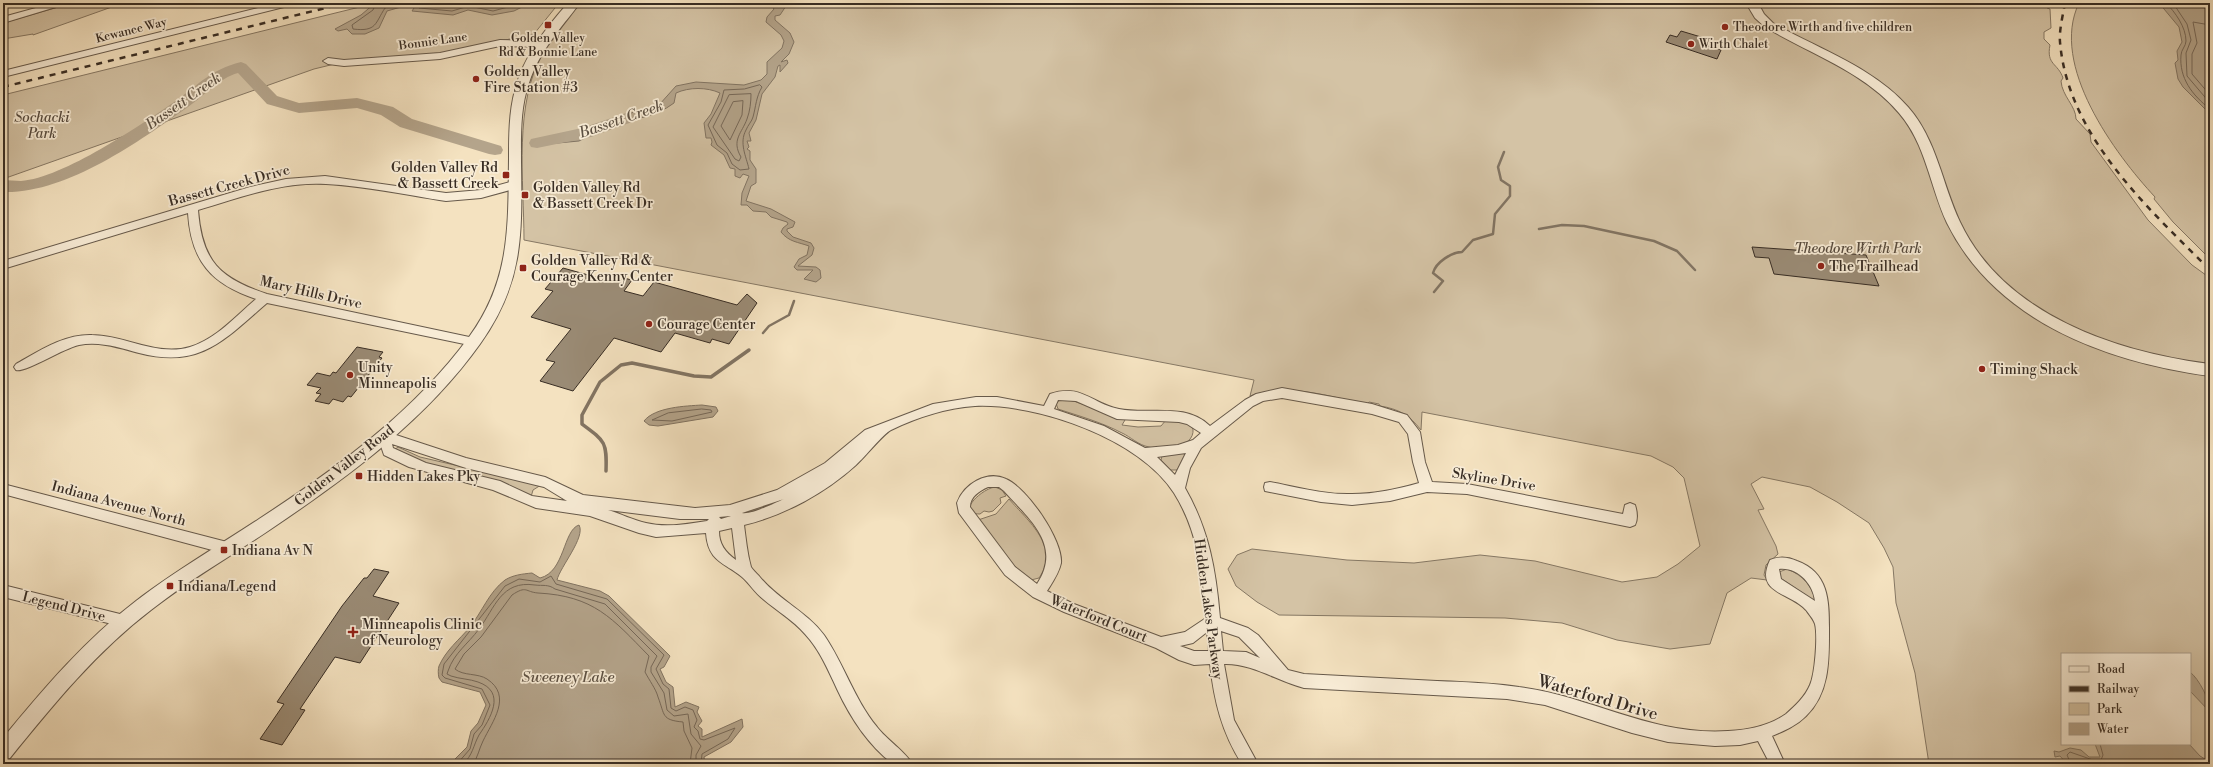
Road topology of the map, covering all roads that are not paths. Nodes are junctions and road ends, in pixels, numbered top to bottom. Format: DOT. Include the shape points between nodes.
graph roads {
  1 [pos="64,3"];
  2 [pos="289,3"];
  3 [pos="574,3"];
  4 [pos="1752,3"];
  5 [pos="3,20"];
  6 [pos="541,44"];
  7 [pos="328,61"];
  8 [pos="3,74"];
  9 [pos="514,185"];
  10 [pos="193,208"];
  11 [pos="3,265"];
  12 [pos="265,298"];
  13 [pos="474,342"];
  14 [pos="20,367"];
  15 [pos="2210,370"];
  16 [pos="1047,411"];
  17 [pos="1210,434"];
  18 [pos="384,437"];
  19 [pos="1197,444"];
  20 [pos="1144,453"];
  21 [pos="1270,487"];
  22 [pos="1427,487"];
  23 [pos="1178,488"];
  24 [pos="3,489"];
  25 [pos="1630,510"];
  26 [pos="716,513"];
  27 [pos="737,516"];
  28 [pos="712,527"];
  29 [pos="227,548"];
  30 [pos="746,572"];
  31 [pos="3,591"];
  32 [pos="1038,593"];
  33 [pos="124,621"];
  34 [pos="1213,622"];
  35 [pos="1822,622"];
  36 [pos="1161,643"];
  37 [pos="1216,658"];
  38 [pos="1285,676"];
  39 [pos="1762,733"];
  40 [pos="3,752"];
  41 [pos="905,764"];
  42 [pos="1251,764"];
  43 [pos="1778,764"];
  1 -- 5 [label="street"];
  2 -- 8 [label="street, Kewanee Way"];
  3 -- 6 [label="street, Golden Valley Road"];
  4 -- 15 [label="street" via="1759,16 1769,25 1868,79 1905,111 1919,133 1960,235 1984,269 2008,292 2047,319 2099,344 2170,364"];
  6 -- 7 [label="street, Bonnie Lane" via="500,43 455,54 428,57 344,63"];
  6 -- 9 [label="street, Golden Valley Road" via="523,83 517,104"];
  9 -- 10 [label="street, Bassett Creek Drive" via="481,194 446,197 330,181 306,181 266,187"];
  9 -- 13 [label="street, Golden Valley Road" via="511,270 496,307"];
  10 -- 11 [label="street, Bassett Creek Drive"];
  10 -- 12 [label="street, Mary Hills Drive" via="199,250 208,263 219,276 235,287"];
  12 -- 13 [label="street, Mary Hills Drive"];
  12 -- 14 [label="street" via="217,338 189,352 161,353 91,339 63,344"];
  13 -- 18 [label="street, Golden Valley Road" via="439,382"];
  16 -- 17 [label="street" via="1054,397 1070,394 1118,414 1183,417 1203,425"];
  16 -- 20 [label="street, Hidden Lakes Parkway" via="1111,433"];
  16 -- 27 [label="street, Hidden Lakes Parkway" via="1017,403 967,401 920,411 884,428 854,460 823,485 784,506"];
  17 -- 19 [label="street"];
  17 -- 22 [label="street" via="1249,403 1282,393 1396,414 1407,421 1414,432 1419,462"];
  18 -- 26 [label="street, Hidden Lakes Parkway" via="402,440 457,461 545,482 561,489 570,497 616,507 673,513"];
  18 -- 28 [label="street, Hidden Lakes Parkway" via="388,452 407,462 493,484 534,502 566,506 613,517 632,527 655,530"];
  18 -- 29 [label="street, Golden Valley Road" via="286,510"];
  19 -- 20 [label="street" via="1178,450"];
  19 -- 23 [label="street" via="1184,467"];
  20 -- 23 [label="street, Hidden Lakes Parkway"];
  21 -- 22 [label="street, Skyline Drive" via="1352,500 1390,496"];
  22 -- 25 [label="street, Skyline Drive" via="1467,489 1630,521"];
  23 -- 34 [label="street, Hidden Lakes Parkway" via="1200,533"];
  24 -- 29 [label="street, Indiana Avenue North"];
  26 -- 27 [label="street, Hidden Lakes Parkway"];
  26 -- 28 [label="street"];
  27 -- 28 [label="street, Hidden Lakes Parkway"];
  27 -- 30 [label="street" via="740,548"];
  28 -- 30 [label="street" via="711,535 720,554 728,562"];
  29 -- 33 [label="street, Golden Valley Road"];
  30 -- 41 [label="street" via="765,593 792,612 815,635 827,650 847,694 865,723 880,743"];
  31 -- 33 [label="street, Legend Drive"];
  32 -- 32 [label="street, Waterford Court" via="1049,577 1054,563 1053,547 1046,533 1009,487 1001,482 989,482 974,488 965,496 962,504 964,509 1010,571"];
  32 -- 36 [label="street, Waterford Court" via="1069,608"];
  33 -- 40 [label="street, Golden Valley Road" via="71,672"];
  34 -- 36 [label="street, Waterford Court" via="1188,638"];
  34 -- 37 [label="street, Hidden Lakes Parkway"];
  34 -- 38 [label="street" via="1243,632 1254,640"];
  35 -- 39 [label="street, Waterford Drive" via="1822,657 1815,691 1798,714"];
  36 -- 37 [label="street, Waterford Court" via="1194,658"];
  37 -- 38 [label="street, Waterford Drive" via="1246,659"];
  37 -- 42 [label="street, Hidden Lakes Parkway" via="1226,715 1237,743"];
  38 -- 39 [label="street, Waterford Drive" via="1304,681 1524,694 1675,737 1722,739"];
  39 -- 43 [label="street"];
}
